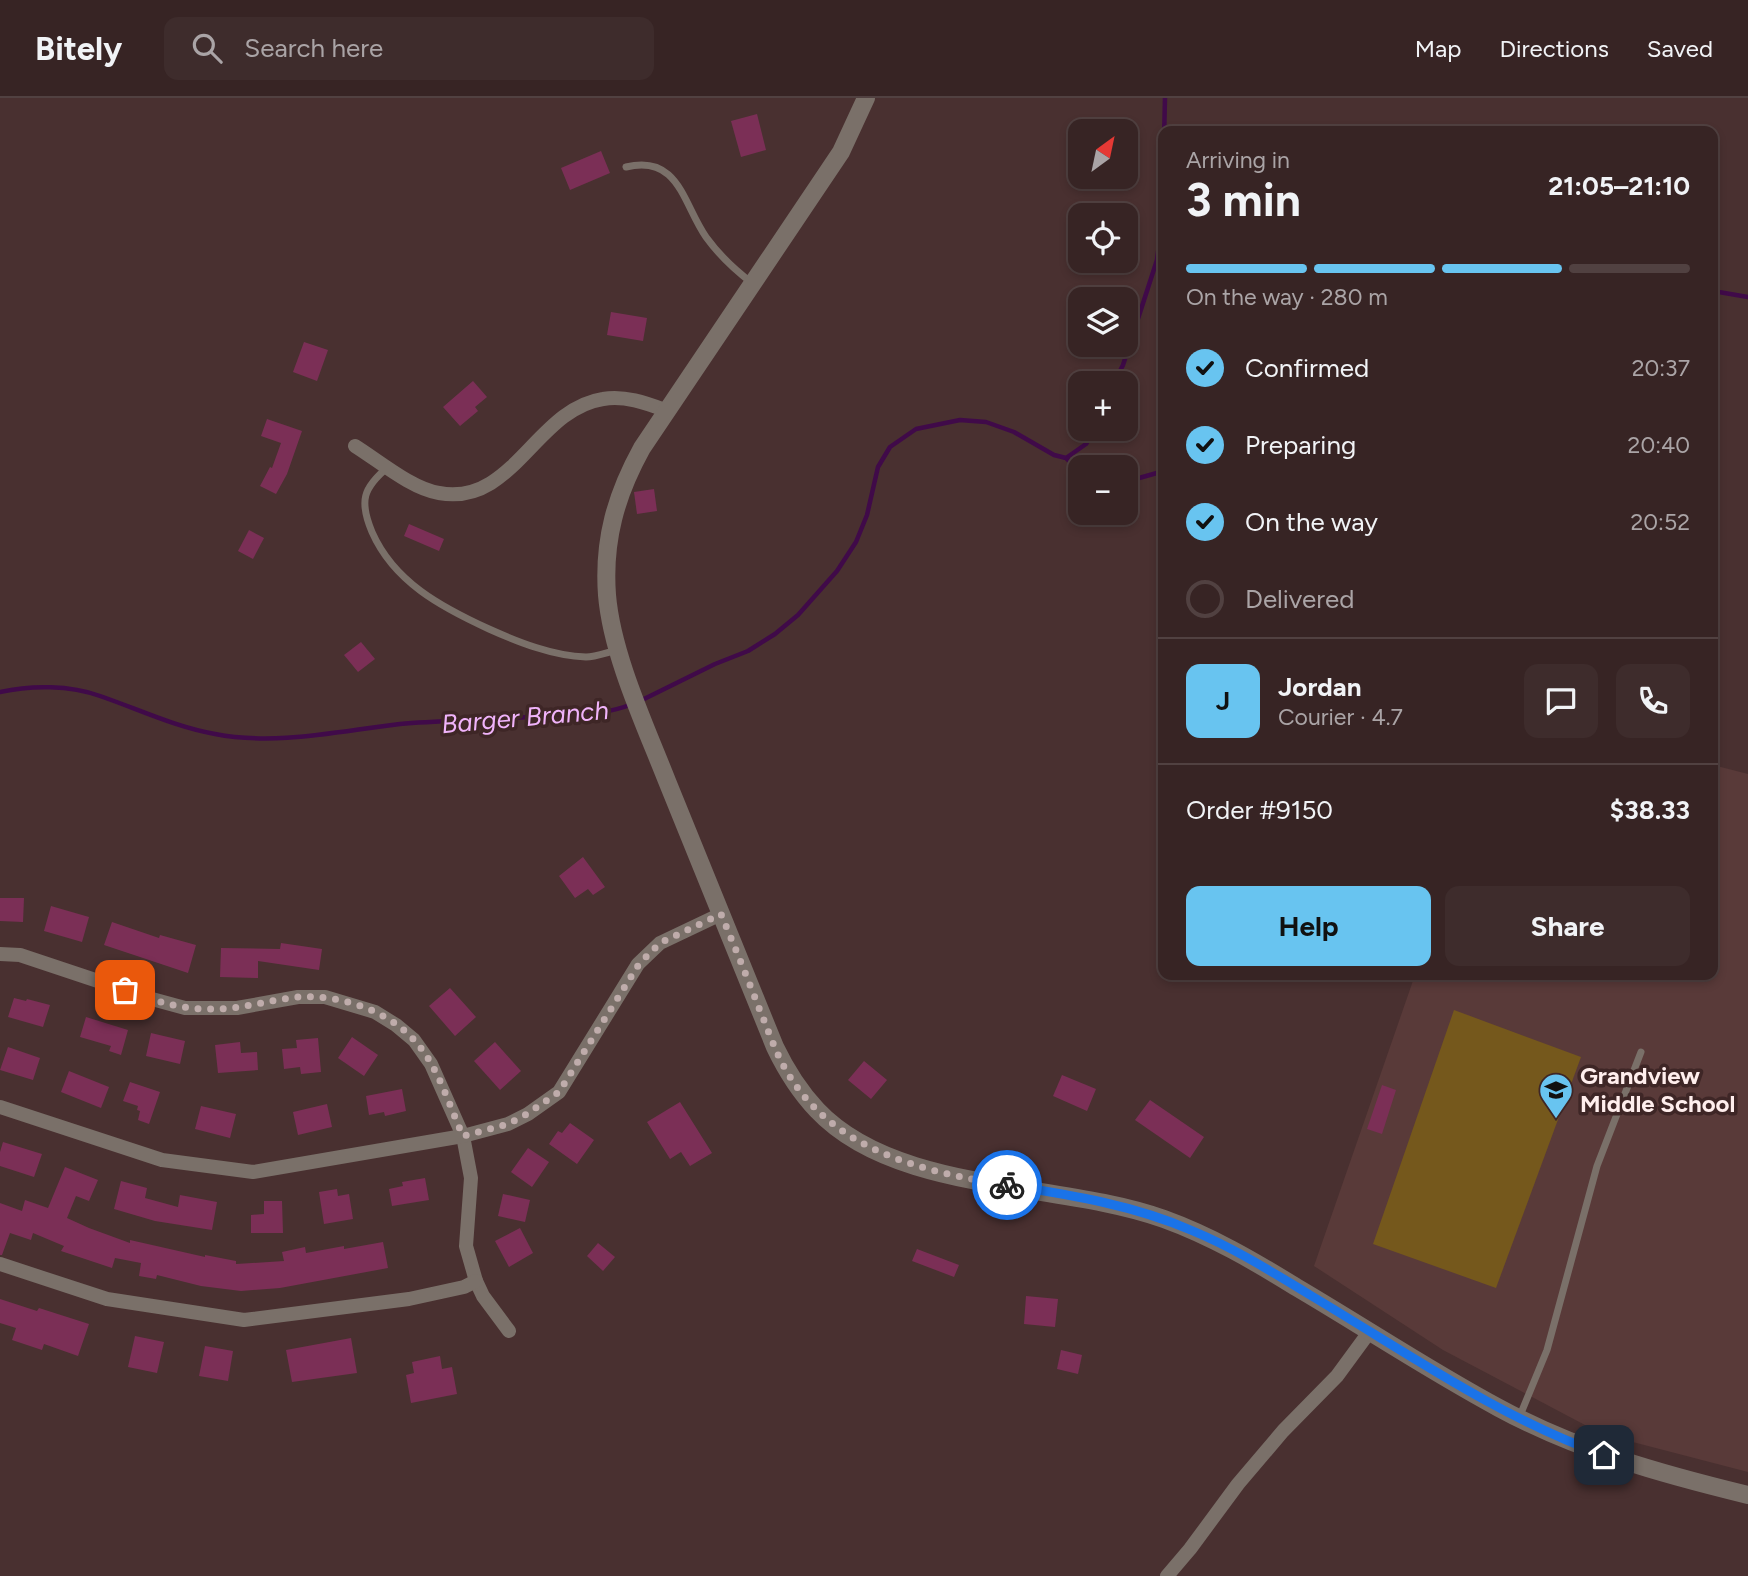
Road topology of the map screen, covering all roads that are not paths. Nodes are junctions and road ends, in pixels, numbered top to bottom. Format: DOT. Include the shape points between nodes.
graph roads {
  1 [pos="866,98"];
  2 [pos="626,167"];
  3 [pos="753,284"];
  4 [pos="665,410"];
  5 [pos="355,446"];
  6 [pos="388,467"];
  7 [pos="618,650"];
  8 [pos="721,914"];
  9 [pos="0,954"];
  10 [pos="1641,1052"];
  11 [pos="0,1107"];
  12 [pos="463,1136"];
  13 [pos="0,1264"];
  14 [pos="476,1281"];
  15 [pos="509,1331"];
  16 [pos="1370,1331"];
  17 [pos="1519,1418"];
  18 [pos="1748,1495"];
  19 [pos="1167,1576"];
  1 -- 3 [label="street" via="841,152"];
  2 -- 3 [label="lane" via="641,163 669,174 706,238"];
  3 -- 4 [label="street"];
  4 -- 6 [label="street" via="615,398 577,406 495,481 458,495 415,485"];
  4 -- 7 [label="street" via="627,476 614,510 607,583"];
  5 -- 6 [label="street"];
  6 -- 7 [label="lane" via="364,496 365,515 393,567 429,598 518,642 588,657"];
  7 -- 8 [label="street"];
  8 -- 12 [label="street" via="660,943 639,964 559,1092 508,1124"];
  8 -- 16 [label="street" via="787,1072 839,1130 918,1167 1097,1200 1164,1219 1235,1251"];
  9 -- 12 [label="street" via="20,955 185,1008 237,1008 326,997 375,1012 414,1040 431,1064"];
  10 -- 17 [label="lane" via="1597,1166 1547,1350"];
  11 -- 12 [label="street" via="162,1160 253,1172"];
  12 -- 14 [label="street" via="471,1178 466,1246"];
  13 -- 14 [label="street" via="107,1298 244,1320 409,1299"];
  14 -- 15 [label="street"];
  16 -- 17 [label="street"];
  16 -- 19 [label="street" via="1338,1376 1283,1431"];
  17 -- 18 [label="street" via="1629,1464"];
}
